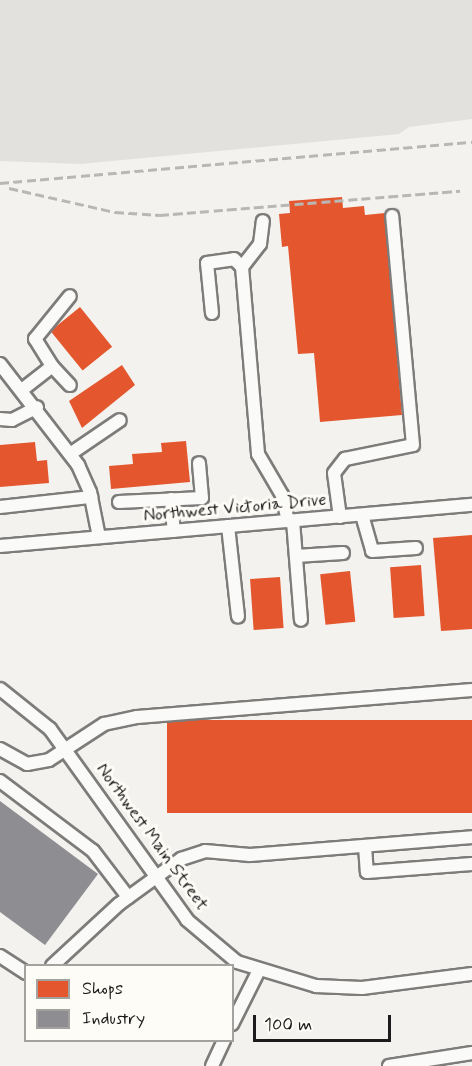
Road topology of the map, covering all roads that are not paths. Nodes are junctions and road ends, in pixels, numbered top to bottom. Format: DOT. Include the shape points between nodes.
graph roads {
  1 [pos="392,216"];
  2 [pos="263,221"];
  3 [pos="242,267"];
  4 [pos="70,296"];
  5 [pos="212,313"];
  6 [pos="0,364"];
  7 [pos="52,366"];
  8 [pos="70,385"];
  9 [pos="23,389"];
  10 [pos="37,407"];
  11 [pos="0,419"];
  12 [pos="120,420"];
  13 [pos="70,454"];
  14 [pos="199,463"];
  15 [pos="91,496"];
  16 [pos="171,499"];
  17 [pos="118,502"];
  18 [pos="472,505"];
  19 [pos="0,507"];
  20 [pos="362,515"];
  21 [pos="340,517"];
  22 [pos="291,521"];
  23 [pos="228,526"];
  24 [pos="174,531"];
  25 [pos="99,537"];
  26 [pos="0,546"];
  27 [pos="416,548"];
  28 [pos="343,553"];
  29 [pos="296,556"];
  30 [pos="238,616"];
  31 [pos="301,620"];
  32 [pos="0,688"];
  33 [pos="472,690"];
  34 [pos="64,747"];
  35 [pos="0,749"];
  36 [pos="0,781"];
  37 [pos="472,837"];
  38 [pos="365,846"];
  39 [pos="472,864"];
  40 [pos="156,877"];
  41 [pos="128,897"];
  42 [pos="0,956"];
  43 [pos="54,964"];
  44 [pos="24,972"];
  45 [pos="258,972"];
  46 [pos="472,974"];
  47 [pos="234,1020"];
  48 [pos="224,1042"];
  49 [pos="472,1053"];
  50 [pos="212,1066"];
  51 [pos="389,1066"];
  1 -- 21 [label="street" via="413,445 345,459 334,473"];
  2 -- 3 [label="street" via="260,244"];
  3 -- 5 [label="street" via="234,259 207,263"];
  3 -- 22 [label="street" via="258,454 282,495"];
  4 -- 7 [label="street" via="34,339"];
  6 -- 9 [label="street"];
  7 -- 8 [label="street"];
  7 -- 9 [label="street"];
  9 -- 10 [label="street"];
  10 -- 11 [label="street" via="12,420"];
  10 -- 13 [label="street"];
  12 -- 13 [label="street"];
  13 -- 15 [label="street"];
  14 -- 16 [label="street" via="202,498"];
  15 -- 19 [label="street"];
  15 -- 25 [label="street"];
  16 -- 17 [label="street"];
  16 -- 24 [label="street"];
  18 -- 20 [label="street, Northwest Victoria Drive"];
  20 -- 21 [label="street, Northwest Victoria Drive"];
  20 -- 27 [label="street" via="372,551"];
  21 -- 22 [label="street, Northwest Victoria Drive"];
  22 -- 23 [label="street, Northwest Victoria Drive"];
  22 -- 29 [label="street"];
  23 -- 24 [label="street, Northwest Victoria Drive"];
  23 -- 30 [label="street"];
  24 -- 25 [label="street, Northwest Victoria Drive"];
  25 -- 26 [label="street, Northwest Victoria Drive"];
  28 -- 29 [label="street"];
  29 -- 31 [label="street"];
  32 -- 34 [label="street, Northwest Main Street" via="33,711"];
  33 -- 34 [label="street" via="137,717 104,724"];
  34 -- 35 [label="street" via="49,760 27,764"];
  34 -- 40 [label="street, Northwest Main Street"];
  36 -- 41 [label="street" via="93,850"];
  37 -- 38 [label="street"];
  38 -- 39 [label="street" via="367,872"];
  38 -- 40 [label="street" via="250,855 205,851"];
  40 -- 41 [label="street"];
  40 -- 45 [label="street, Northwest Main Street" via="187,920"];
  41 -- 43 [label="street"];
  42 -- 44 [label="street"];
  45 -- 46 [label="street, Northwest Main Street" via="316,986 362,988"];
  45 -- 47 [label="street"];
  48 -- 50 [label="street"];
  49 -- 51 [label="street"];
}
